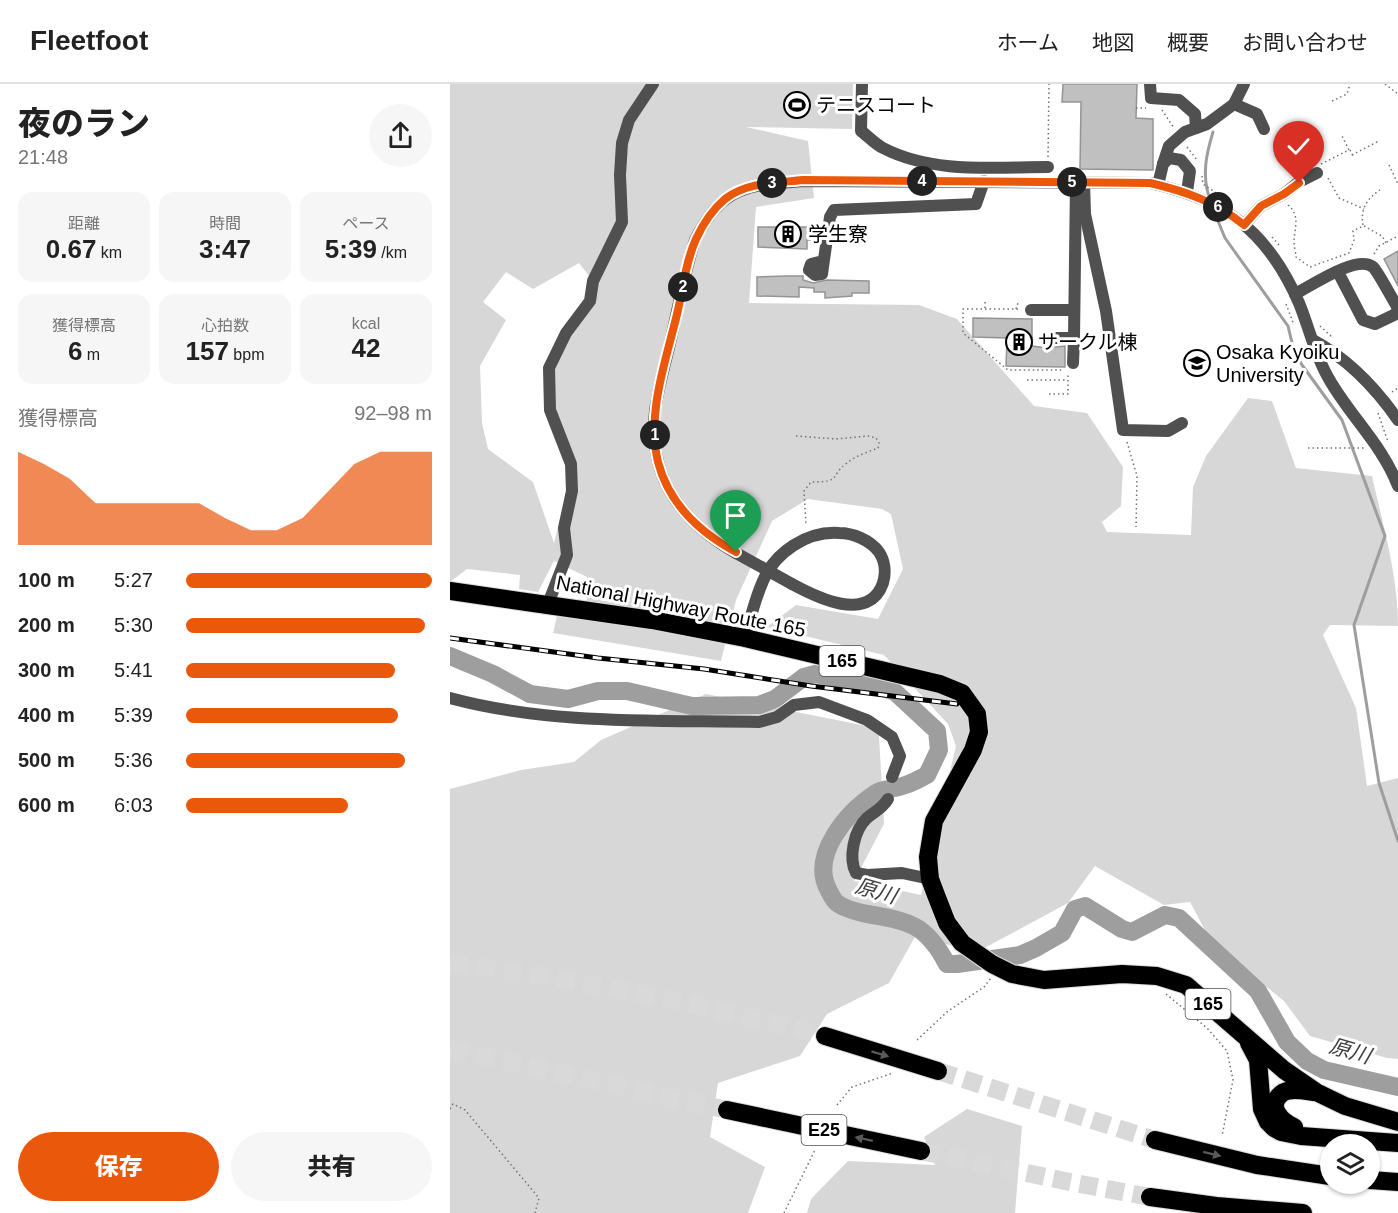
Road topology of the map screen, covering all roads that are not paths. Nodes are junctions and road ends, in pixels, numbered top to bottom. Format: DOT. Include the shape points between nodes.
graph roads {
  1 [pos="653,84"];
  2 [pos="862,84"];
  3 [pos="1150,84"];
  4 [pos="1244,84"];
  5 [pos="1234,104"];
  6 [pos="1196,128"];
  7 [pos="1264,129"];
  8 [pos="1163,164"];
  9 [pos="1048,167"];
  10 [pos="1318,169"];
  11 [pos="984,181"];
  12 [pos="1080,182"];
  13 [pos="1158,185"];
  14 [pos="1187,192"];
  15 [pos="1244,225"];
  16 [pos="823,261"];
  17 [pos="1338,272"];
  18 [pos="1290,299"];
  19 [pos="1031,310"];
  20 [pos="1074,310"];
  21 [pos="1074,338"];
  22 [pos="1048,340"];
  23 [pos="1313,340"];
  24 [pos="1073,363"];
  25 [pos="1398,420"];
  26 [pos="1182,423"];
  27 [pos="1398,486"];
  28 [pos="450,591"];
  29 [pos="548,604"];
  30 [pos="745,638"];
  31 [pos="450,698"];
  32 [pos="892,777"];
  33 [pos="888,798"];
  34 [pos="930,879"];
  35 [pos="825,1036"];
  36 [pos="1245,1037"];
  37 [pos="1284,1070"];
  38 [pos="938,1071"];
  39 [pos="1261,1085"];
  40 [pos="1316,1092"];
  41 [pos="1281,1094"];
  42 [pos="727,1110"];
  43 [pos="1398,1122"];
  44 [pos="1398,1138"];
  45 [pos="1155,1140"];
  46 [pos="1398,1143"];
  47 [pos="921,1151"];
  48 [pos="1320,1174"];
  49 [pos="1380,1181"];
  50 [pos="1398,1182"];
  51 [pos="1150,1197"];
  52 [pos="1303,1213"];
  1 -- 29 [label="street" via="629,120 622,143 622,222 593,282 590,301 566,333 549,368 550,410 571,464 572,491 564,528 567,555"];
  2 -- 9 [label="street" via="861,131 882,147 909,158 958,167"];
  3 -- 6 [label="street" via="1151,98 1179,100 1195,114"];
  4 -- 5 [label="street"];
  5 -- 6 [label="street" via="1220,117"];
  5 -- 7 [label="street" via="1257,114"];
  6 -- 8 [label="street" via="1169,146"];
  8 -- 13 [label="street"];
  8 -- 14 [label="street" via="1169,158 1181,160 1190,171"];
  10 -- 15 [label="street" via="1261,206"];
  11 -- 12 [label="street"];
  11 -- 16 [label="street" via="976,204 834,210"];
  11 -- 30 [label="street, bridge" via="803,180 759,184 727,198 704,223 690,255 659,393 654,428 663,477 678,505 696,526 714,540 736,552 792,584 817,598 841,604 872,599 881,589 885,565 879,552 851,533 831,532 807,538 772,565 763,580"];
  12 -- 13 [label="street"];
  12 -- 20 [label="street"];
  12 -- 26 [label="street" via="1106,311 1123,430 1168,431"];
  13 -- 14 [label="street"];
  14 -- 15 [label="street" via="1231,214"];
  15 -- 18 [label="street" via="1274,256"];
  17 -- 17 [label="street" via="1353,264 1373,267 1398,308 1396,314 1375,324 1363,320"];
  17 -- 18 [label="street"];
  18 -- 23 [label="street"];
  19 -- 20 [label="street"];
  20 -- 21 [label="street"];
  21 -- 22 [label="street"];
  21 -- 24 [label="street"];
  23 -- 25 [label="street" via="1363,376"];
  23 -- 27 [label="street" via="1327,376 1383,454"];
  28 -- 29 [label="highway, National Highway Route 165 / 165"];
  29 -- 30 [label="highway, National Highway Route 165 / 165"];
  30 -- 34 [label="highway, National Highway Route 165 / 165" via="940,684 962,693 978,714 979,732 934,820 928,857"];
  31 -- 32 [label="street" via="489,708 558,716 759,722 777,717 794,705 819,702 867,720 892,736 900,756"];
  33 -- 34 [label="street" via="883,808 865,819 856,836 852,850 856,873 902,873"];
  34 -- 36 [label="highway, National Highway Route 165 / 165" via="947,923 962,943 995,966 1012,974 1044,980 1122,974 1157,976 1186,985"];
  35 -- 38 [label="highway, one-way"];
  36 -- 37 [label="highway, National Highway Route 165 / 165"];
  36 -- 39 [label="highway" via="1258,1060"];
  37 -- 39 [label="highway" via="1271,1073"];
  37 -- 40 [label="highway, National Highway Route 165 / 165"];
  37 -- 41 [label="highway"];
  39 -- 46 [label="highway" via="1264,1116 1281,1132"];
  40 -- 41 [label="highway" via="1297,1090"];
  40 -- 43 [label="highway, National Highway Route 165 / 165" via="1345,1106"];
  41 -- 44 [label="highway" via="1276,1112 1284,1123 1316,1131"];
  47 -- 42 [label="highway, E25, one-way"];
  45 -- 48 [label="highway, one-way" via="1257,1165"];
  49 -- 50 [label="highway"];
  51 -- 52 [label="highway"];
}
